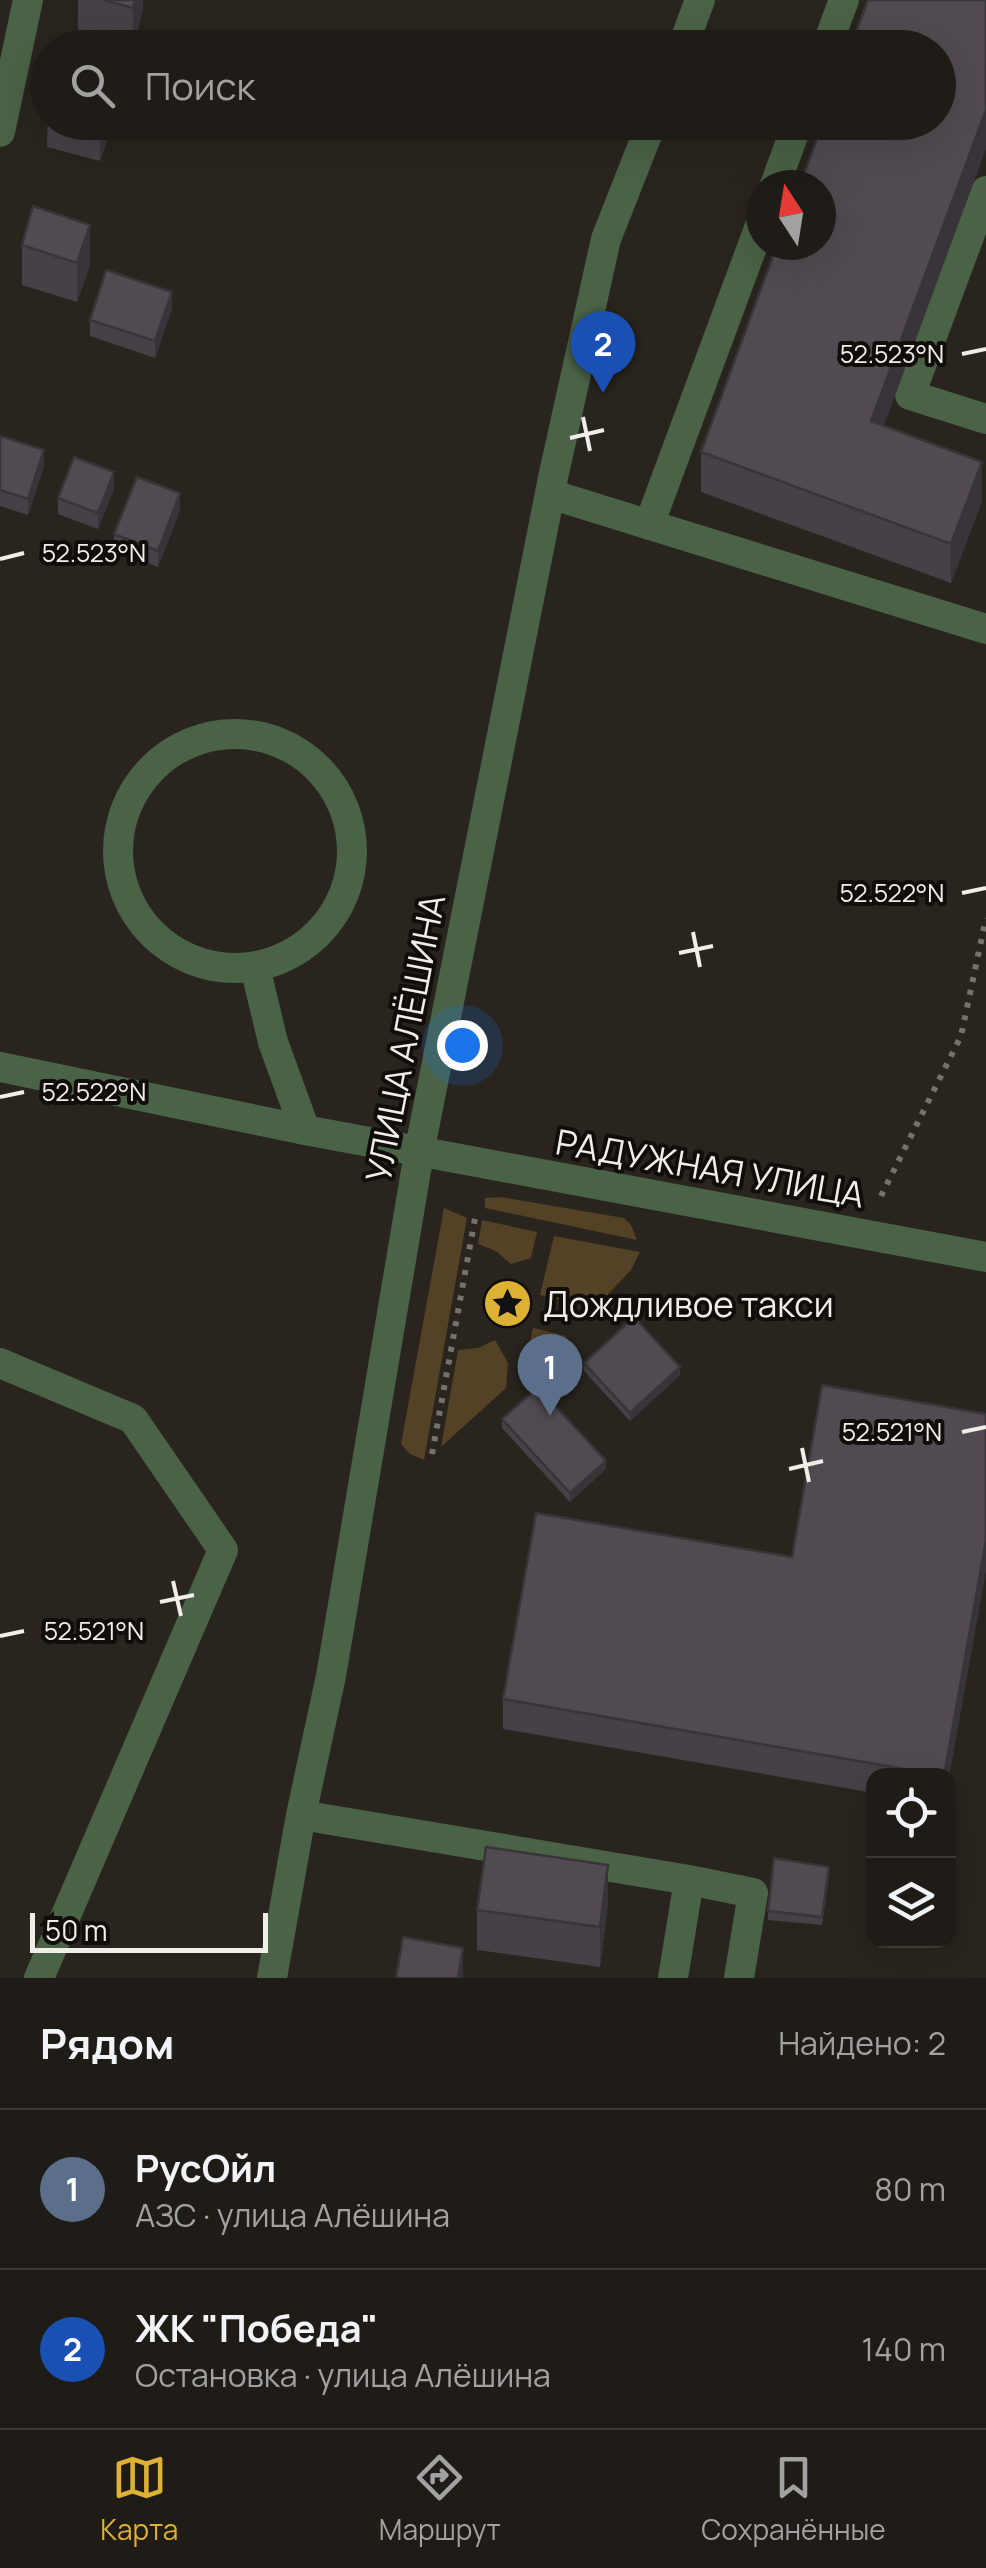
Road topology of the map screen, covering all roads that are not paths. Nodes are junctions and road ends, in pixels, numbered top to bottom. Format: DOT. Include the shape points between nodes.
graph roads {
  1 [pos="28,0"];
  2 [pos="700,0"];
  3 [pos="844,0"];
  4 [pos="689,30"];
  5 [pos="833,30"];
  6 [pos="0,132"];
  7 [pos="645,140"];
  8 [pos="791,140"];
  9 [pos="780,170"];
  10 [pos="986,192"];
  11 [pos="747,260"];
  12 [pos="986,420"];
  13 [pos="550,494"];
  14 [pos="649,525"];
  15 [pos="986,628"];
  16 [pos="255,967"];
  17 [pos="0,1067"];
  18 [pos="305,1130"];
  19 [pos="420,1153"];
  20 [pos="986,1257"];
  21 [pos="0,1363"];
  22 [pos="301,1815"];
  23 [pos="688,1880"];
  24 [pos="39,1978"];
  25 [pos="272,1978"];
  26 [pos="673,1978"];
  27 [pos="739,1978"];
  1 -- 6 [label="street"];
  2 -- 4 [label="street"];
  3 -- 5 [label="street"];
  7 -- 13 [label="street, УЛИЦА АЛЁШИНА" via="606,239"];
  8 -- 9 [label="street"];
  10 -- 12 [label="street" via="910,395"];
  11 -- 14 [label="street"];
  13 -- 14 [label="street"];
  13 -- 19 [label="street, УЛИЦА АЛЁШИНА"];
  14 -- 15 [label="street"];
  16 -- 16 [label="street" via="293,953 325,926 346,892 353,851 346,811 326,776 295,749 256,735 216,734 180,746 150,768 129,798 118,833 118,870 130,906 167,946 218,967"];
  16 -- 18 [label="street" via="272,1042"];
  17 -- 18 [label="street, РАДУЖНАЯ УЛИЦА"];
  18 -- 19 [label="street, РАДУЖНАЯ УЛИЦА"];
  19 -- 20 [label="street, РАДУЖНАЯ УЛИЦА"];
  19 -- 22 [label="street, УЛИЦА АЛЁШИНА"];
  21 -- 24 [label="street" via="133,1419 223,1550"];
  22 -- 23 [label="street"];
  22 -- 25 [label="street, УЛИЦА АЛЁШИНА"];
  23 -- 26 [label="street"];
  23 -- 27 [label="street" via="753,1892"];
}
